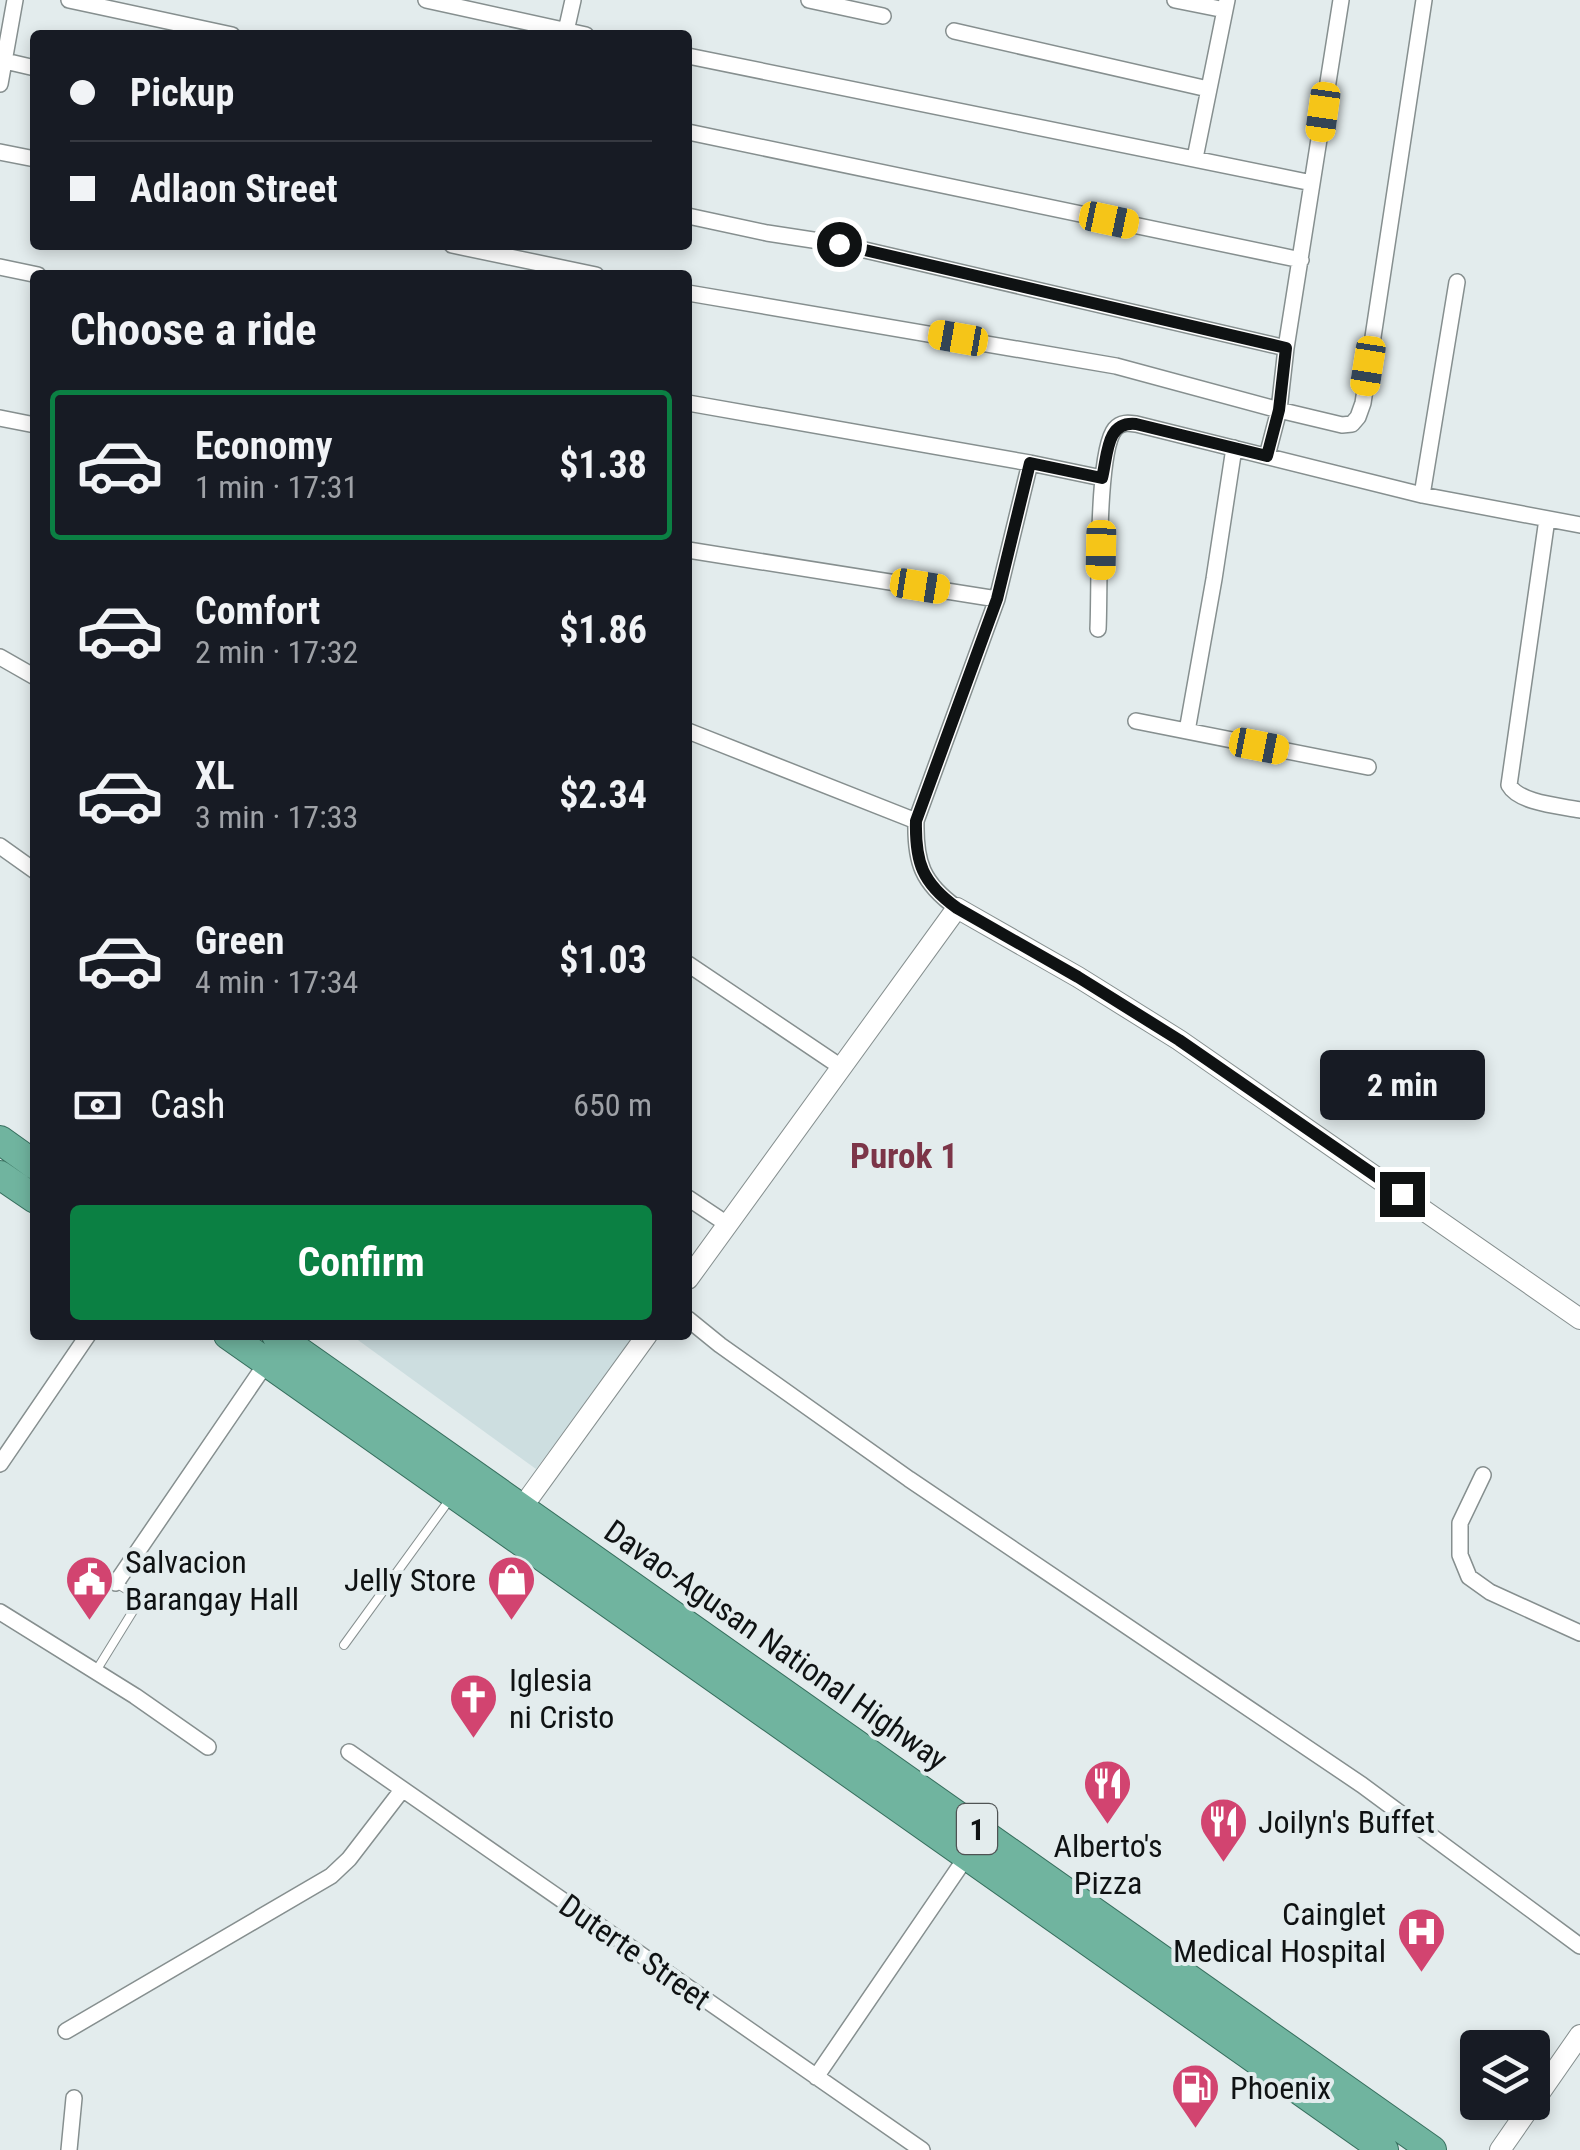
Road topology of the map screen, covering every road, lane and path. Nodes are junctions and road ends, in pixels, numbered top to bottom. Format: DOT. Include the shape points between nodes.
graph roads {
  1 [pos="15,0"];
  2 [pos="69,0"];
  3 [pos="426,0"];
  4 [pos="573,0"];
  5 [pos="809,0"];
  6 [pos="1175,0"];
  7 [pos="1341,0"];
  8 [pos="1424,0"];
  9 [pos="1226,5"];
  10 [pos="883,16"];
  11 [pos="6,18"];
  12 [pos="209,30"];
  13 [pos="561,30"];
  14 [pos="566,30"];
  15 [pos="954,31"];
  16 [pos="692,57"];
  17 [pos="5,61"];
  18 [pos="30,67"];
  19 [pos="0,84"];
  20 [pos="1208,89"];
  21 [pos="692,133"];
  22 [pos="0,152"];
  23 [pos="1195,158"];
  24 [pos="30,159"];
  25 [pos="1312,183"];
  26 [pos="692,217"];
  27 [pos="503,250"];
  28 [pos="533,253"];
  29 [pos="1301,260"];
  30 [pos="0,267"];
  31 [pos="582,270"];
  32 [pos="30,273"];
  33 [pos="1457,282"];
  34 [pos="692,294"];
  35 [pos="1286,348"];
  36 [pos="692,404"];
  37 [pos="1279,410"];
  38 [pos="0,418"];
  39 [pos="30,424"];
  40 [pos="1234,448"];
  41 [pos="1267,456"];
  42 [pos="1030,463"];
  43 [pos="1102,478"];
  44 [pos="1422,495"];
  45 [pos="1547,519"];
  46 [pos="1580,525"];
  47 [pos="692,551"];
  48 [pos="997,599"];
  49 [pos="1098,629"];
  50 [pos="0,657"];
  51 [pos="30,674"];
  52 [pos="1136,721"];
  53 [pos="1186,731"];
  54 [pos="692,734"];
  55 [pos="1368,767"];
  56 [pos="1580,810"];
  57 [pos="916,821"];
  58 [pos="0,846"];
  59 [pos="30,867"];
  60 [pos="957,908"];
  61 [pos="692,967"];
  62 [pos="841,1067"];
  63 [pos="0,1140"];
  64 [pos="30,1161"];
  65 [pos="0,1175"];
  66 [pos="30,1196"];
  67 [pos="692,1201"];
  68 [pos="727,1224"];
  69 [pos="692,1273"];
  70 [pos="1580,1319"];
  71 [pos="692,1322"];
  72 [pos="85,1340"];
  73 [pos="235,1340"];
  74 [pos="281,1340"];
  75 [pos="643,1340"];
  76 [pos="266,1362"];
  77 [pos="333,1392"];
  78 [pos="0,1464"];
  79 [pos="1483,1475"];
  80 [pos="453,1494"];
  81 [pos="514,1520"];
  82 [pos="116,1583"];
  83 [pos="0,1612"];
  84 [pos="1580,1633"];
  85 [pos="344,1645"];
  86 [pos="96,1671"];
  87 [pos="208,1747"];
  88 [pos="350,1752"];
  89 [pos="402,1790"];
  90 [pos="975,1845"];
  91 [pos="1580,1946"];
  92 [pos="66,2031"];
  93 [pos="1580,2035"];
  94 [pos="1247,2036"];
  95 [pos="816,2077"];
  96 [pos="74,2098"];
  97 [pos="1502,2149"];
  98 [pos="69,2150"];
  99 [pos="922,2150"];
  100 [pos="1384,2150"];
  101 [pos="1432,2150"];
  1 -- 11 [label="street"];
  2 -- 12 [label="street"];
  3 -- 13 [label="street"];
  4 -- 14 [label="street"];
  5 -- 10 [label="street"];
  6 -- 9 [label="street"];
  7 -- 25 [label="street"];
  8 -- 37 [label="street" via="1358,417 1342,425"];
  9 -- 20 [label="street"];
  11 -- 17 [label="street"];
  15 -- 20 [label="street"];
  16 -- 23 [label="street"];
  17 -- 18 [label="street"];
  17 -- 19 [label="street"];
  20 -- 23 [label="street"];
  21 -- 29 [label="street"];
  22 -- 24 [label="street"];
  23 -- 25 [label="street"];
  25 -- 29 [label="street"];
  26 -- 35 [label="street" via="839,244"];
  27 -- 28 [label="street"];
  28 -- 31 [label="street"];
  29 -- 35 [label="street"];
  30 -- 32 [label="street"];
  33 -- 44 [label="street"];
  34 -- 37 [label="street" via="1116,366"];
  35 -- 37 [label="street"];
  36 -- 42 [label="street"];
  37 -- 41 [label="street"];
  38 -- 39 [label="street"];
  40 -- 41 [label="street"];
  40 -- 43 [label="street" via="1124,422 1112,436"];
  40 -- 53 [label="street"];
  41 -- 44 [label="street"];
  42 -- 43 [label="street"];
  42 -- 48 [label="street"];
  43 -- 49 [label="street"];
  44 -- 45 [label="street"];
  45 -- 46 [label="street"];
  45 -- 56 [label="street" via="1509,785 1522,798"];
  47 -- 48 [label="street"];
  48 -- 57 [label="street"];
  50 -- 51 [label="street"];
  52 -- 53 [label="street"];
  53 -- 55 [label="street"];
  54 -- 57 [label="street"];
  57 -- 60 [label="street" via="919,864"];
  58 -- 59 [label="street"];
  60 -- 62 [label="street"];
  60 -- 70 [label="street" via="1179,1040"];
  61 -- 62 [label="street"];
  62 -- 68 [label="street"];
  63 -- 64 [label="highway"];
  65 -- 66 [label="highway"];
  67 -- 68 [label="street"];
  68 -- 69 [label="street"];
  71 -- 91 [label="street" via="909,1479 1362,1785"];
  72 -- 78 [label="street"];
  73 -- 76 [label="highway, Davao-Agusan National Highway / 1"];
  74 -- 77 [label="highway, Davao-Agusan National Highway / 1"];
  75 -- 81 [label="street"];
  76 -- 77 [label="highway, Davao-Agusan National Highway / 1"];
  76 -- 82 [label="street"];
  77 -- 80 [label="highway, Davao-Agusan National Highway / 1"];
  77 -- 81 [label="highway, Davao-Agusan National Highway / 1"];
  79 -- 84 [label="street" via="1460,1524 1460,1554 1470,1576 1490,1592"];
  80 -- 81 [label="highway, Davao-Agusan National Highway / 1"];
  80 -- 85 [label="lane"];
  81 -- 90 [label="highway, Davao-Agusan National Highway / 1"];
  82 -- 86 [label="lane" via="141,1598"];
  83 -- 86 [label="street"];
  86 -- 87 [label="street"];
  88 -- 89 [label="street, Duterte Street"];
  89 -- 92 [label="street" via="330,1876"];
  89 -- 95 [label="street, Duterte Street"];
  90 -- 94 [label="highway, Davao-Agusan National Highway / 1"];
  90 -- 95 [label="street"];
  93 -- 97 [label="street"];
  94 -- 100 [label="highway, Davao-Agusan National Highway / 1"];
  94 -- 101 [label="highway, Davao-Agusan National Highway / 1"];
  95 -- 99 [label="street, Duterte Street"];
  96 -- 98 [label="street"];
}
